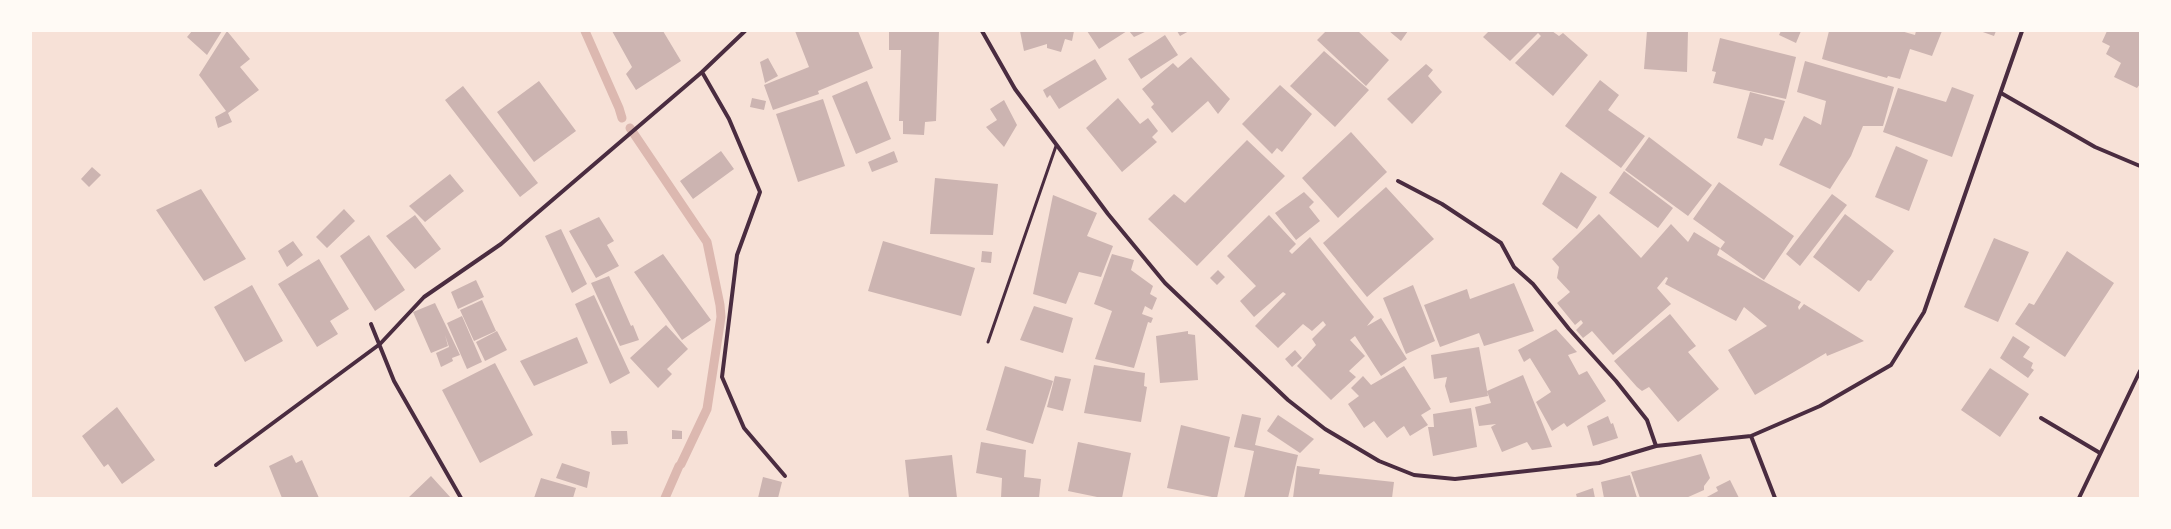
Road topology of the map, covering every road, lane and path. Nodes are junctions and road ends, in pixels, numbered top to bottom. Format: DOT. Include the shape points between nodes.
graph roads {
  1 [pos="744,31"];
  2 [pos="982,31"];
  3 [pos="2022,31"];
  4 [pos="702,72"];
  5 [pos="2001,93"];
  6 [pos="1056,146"];
  7 [pos="2140,166"];
  8 [pos="1398,181"];
  9 [pos="371,324"];
  10 [pos="988,342"];
  11 [pos="380,344"];
  12 [pos="2140,372"];
  13 [pos="2042,418"];
  14 [pos="1751,436"];
  15 [pos="1656,446"];
  16 [pos="2100,453"];
  17 [pos="216,464"];
  18 [pos="785,476"];
  19 [pos="461,498"];
  20 [pos="1775,498"];
  21 [pos="2079,498"];
  1 -- 4 [label="street"];
  2 -- 6 [label="street" via="1015,89"];
  3 -- 5 [label="street"];
  4 -- 11 [label="street" via="501,244 424,297"];
  4 -- 18 [label="street" via="729,119 760,192 737,255 722,377 744,428"];
  5 -- 7 [label="street" via="2095,147"];
  5 -- 14 [label="street" via="1924,312 1891,365 1820,406"];
  6 -- 10 [label="lane"];
  6 -- 15 [label="street" via="1108,214 1171,288 1288,400 1325,429 1379,461 1414,475 1454,479 1599,463"];
  8 -- 15 [label="street" via="1442,204 1501,243 1514,267 1533,284 1647,420"];
  9 -- 11 [label="street"];
  11 -- 17 [label="street"];
  11 -- 19 [label="street" via="394,381"];
  12 -- 16 [label="street"];
  13 -- 16 [label="street"];
  14 -- 15 [label="street"];
  14 -- 20 [label="street"];
  16 -- 21 [label="street"];
}
